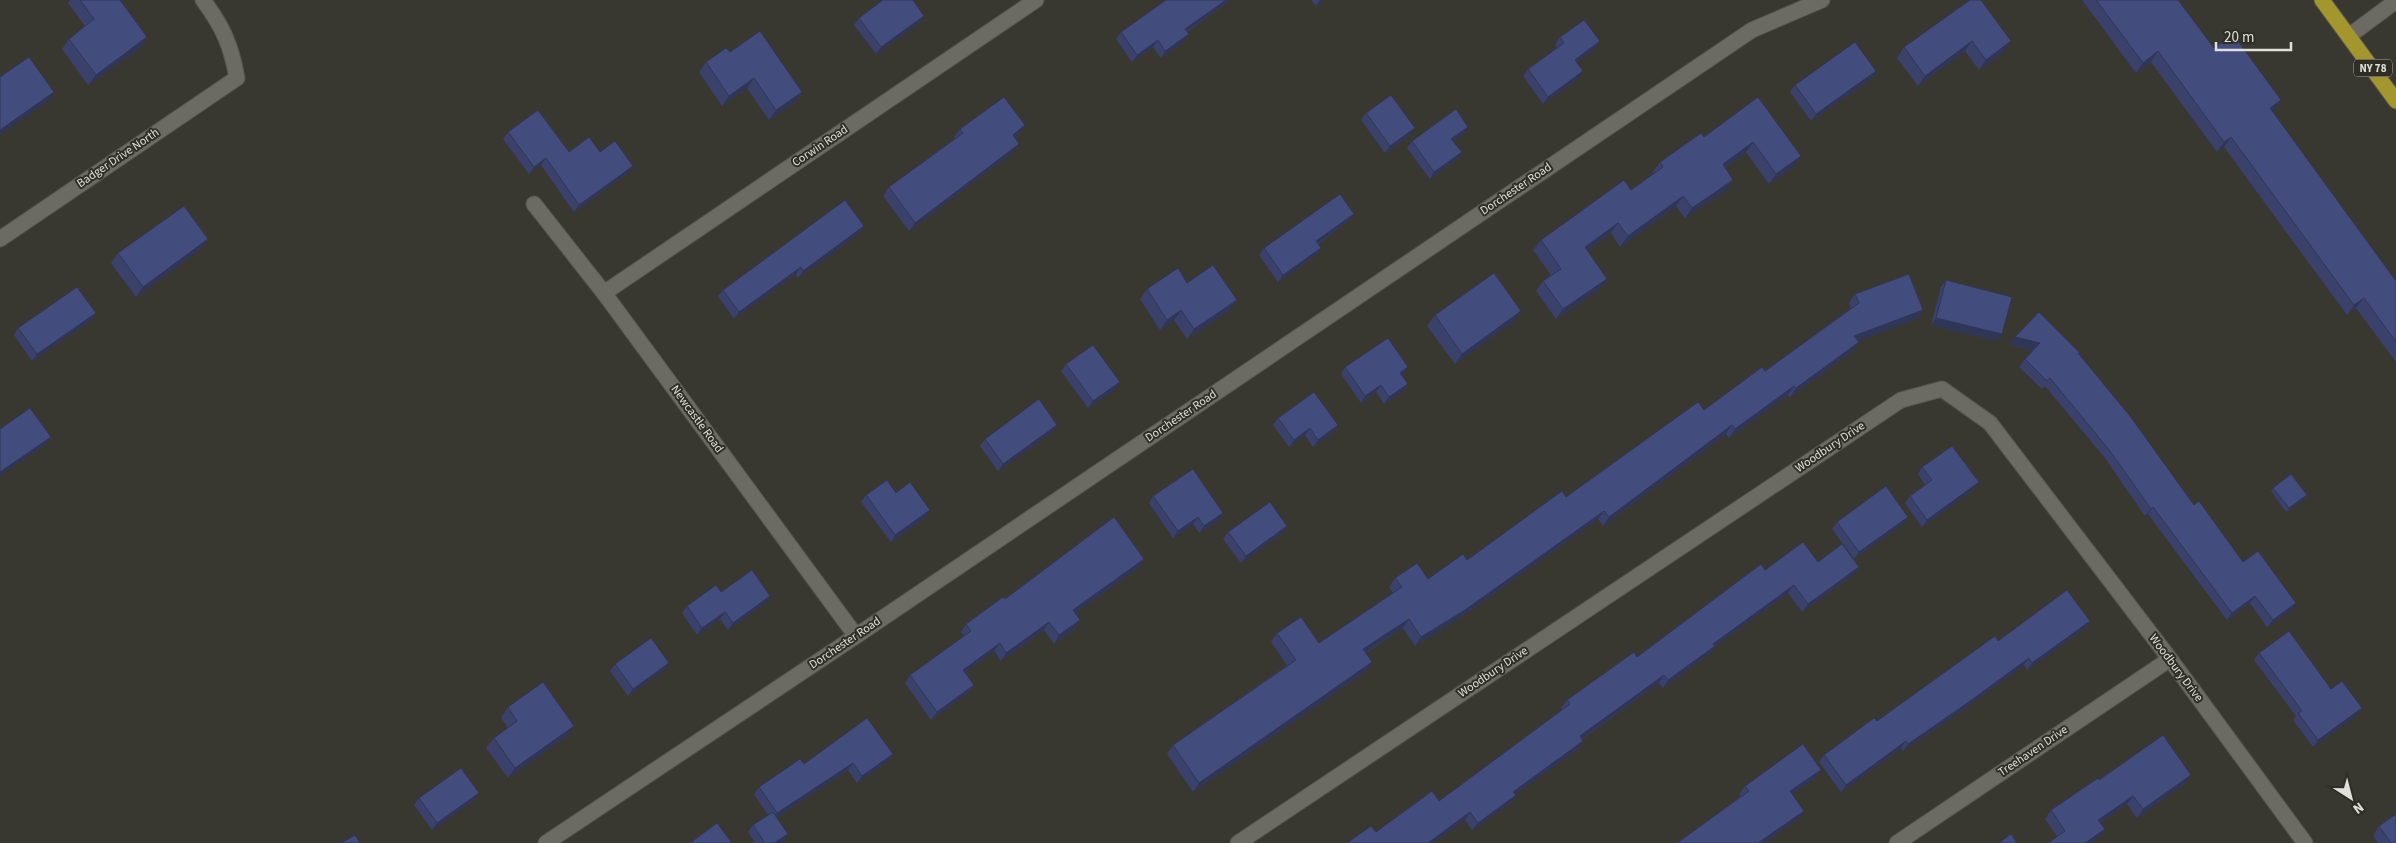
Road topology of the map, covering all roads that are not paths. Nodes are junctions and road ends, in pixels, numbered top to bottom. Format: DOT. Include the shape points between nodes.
graph roads {
  1 [pos="203,0"];
  2 [pos="1036,0"];
  3 [pos="1822,0"];
  4 [pos="2322,0"];
  5 [pos="2396,1"];
  6 [pos="2349,36"];
  7 [pos="2396,101"];
  8 [pos="534,204"];
  9 [pos="0,239"];
  10 [pos="604,293"];
  11 [pos="856,636"];
  12 [pos="2170,659"];
  13 [pos="546,843"];
  14 [pos="1238,843"];
  15 [pos="1896,843"];
  16 [pos="2305,843"];
  1 -- 9 [label="street, Badger Drive North" via="216,17 232,49 237,78"];
  2 -- 10 [label="street, Corwin Road"];
  3 -- 11 [label="street, Dorchester Road" via="1752,30"];
  4 -- 6 [label="highway, NY 78"];
  5 -- 6 [label="street"];
  6 -- 7 [label="highway, NY 78"];
  8 -- 10 [label="street, Newcastle Road"];
  10 -- 11 [label="street, Newcastle Road"];
  11 -- 13 [label="street, Dorchester Road"];
  12 -- 14 [label="street, Woodbury Drive" via="1990,423 1942,389 1901,400"];
  12 -- 15 [label="street, Treehaven Drive"];
  12 -- 16 [label="street, Woodbury Drive"];
}
